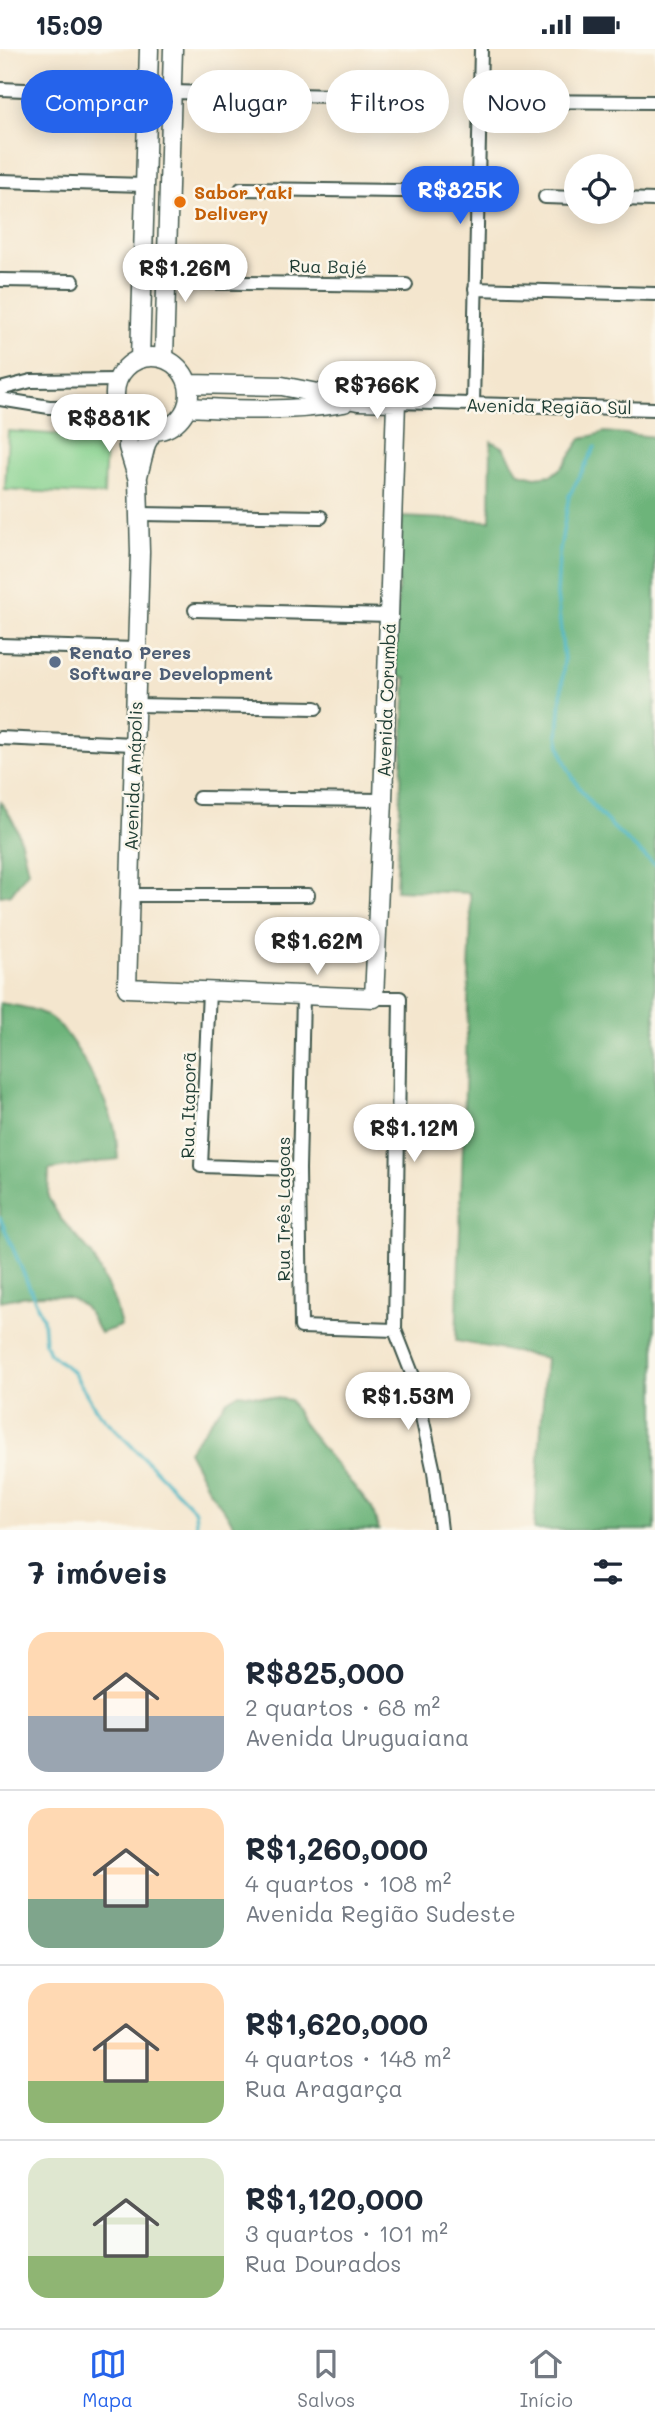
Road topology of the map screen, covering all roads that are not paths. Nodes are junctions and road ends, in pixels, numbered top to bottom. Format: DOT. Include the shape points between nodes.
graph roads {
  1 [pos="149,49"];
  2 [pos="173,49"];
  3 [pos="481,49"];
  4 [pos="172,70"];
  5 [pos="480,70"];
  6 [pos="0,89"];
  7 [pos="21,90"];
  8 [pos="173,92"];
  9 [pos="326,96"];
  10 [pos="570,102"];
  11 [pos="655,102"];
  12 [pos="170,133"];
  13 [pos="478,133"];
  14 [pos="0,181"];
  15 [pos="145,185"];
  16 [pos="241,189"];
  17 [pos="477,192"];
  18 [pos="545,197"];
  19 [pos="564,198"];
  20 [pos="634,199"];
  21 [pos="655,200"];
  22 [pos="0,280"];
  23 [pos="72,281"];
  24 [pos="166,282"];
  25 [pos="406,285"];
  26 [pos="475,289"];
  27 [pos="655,294"];
  28 [pos="164,358"];
  29 [pos="140,359"];
  30 [pos="118,380"];
  31 [pos="188,384"];
  32 [pos="0,389"];
  33 [pos="0,399"];
  34 [pos="358,401"];
  35 [pos="396,402"];
  36 [pos="473,404"];
  37 [pos="187,407"];
  38 [pos="655,409"];
  39 [pos="122,413"];
  40 [pos="153,431"];
  41 [pos="138,480"];
  42 [pos="140,514"];
  43 [pos="321,517"];
  44 [pos="195,610"];
  45 [pos="389,615"];
  46 [pos="0,645"];
  47 [pos="136,649"];
  48 [pos="135,705"];
  49 [pos="316,708"];
  50 [pos="0,738"];
  51 [pos="133,744"];
  52 [pos="199,798"];
  53 [pos="383,800"];
  54 [pos="129,895"];
  55 [pos="308,895"];
  56 [pos="209,992"];
  57 [pos="303,996"];
  58 [pos="374,998"];
  59 [pos="299,1169"];
  60 [pos="395,1330"];
  61 [pos="441,1530"];
  1 -- 15 [label="street"];
  2 -- 4 [label="street"];
  3 -- 5 [label="street"];
  6 -- 7 [label="street"];
  8 -- 9 [label="street"];
  10 -- 11 [label="street"];
  12 -- 24 [label="street"];
  13 -- 17 [label="street"];
  14 -- 15 [label="street"];
  15 -- 29 [label="street"];
  16 -- 17 [label="street"];
  17 -- 26 [label="street"];
  18 -- 19 [label="street"];
  20 -- 21 [label="street"];
  22 -- 23 [label="street"];
  24 -- 25 [label="street, Rua Bajé"];
  24 -- 28 [label="street"];
  26 -- 27 [label="street"];
  26 -- 36 [label="street"];
  28 -- 29 [label="street"];
  28 -- 31 [label="street" via="179,368"];
  29 -- 30 [label="street"];
  30 -- 32 [label="street" via="32,381"];
  30 -- 39 [label="street" via="115,393"];
  31 -- 34 [label="street, Avenida Região Sul" via="282,386"];
  31 -- 37 [label="street"];
  33 -- 39 [label="street"];
  34 -- 35 [label="street, Avenida Região Sul"];
  34 -- 37 [label="street, Avenida Região Sul" via="265,410"];
  35 -- 36 [label="street, Avenida Região Sul"];
  35 -- 45 [label="street, Avenida Corumbá"];
  36 -- 38 [label="street, Avenida Região Sul"];
  37 -- 40 [label="street" via="172,425"];
  39 -- 40 [label="street" via="141,429"];
  39 -- 41 [label="street, Avenida Anápolis"];
  40 -- 41 [label="street, Avenida Anápolis"];
  41 -- 42 [label="street, Avenida Anápolis"];
  42 -- 43 [label="street"];
  42 -- 47 [label="street, Avenida Anápolis"];
  44 -- 45 [label="street"];
  45 -- 53 [label="street, Avenida Corumbá"];
  46 -- 47 [label="street"];
  47 -- 48 [label="street, Avenida Anápolis"];
  48 -- 49 [label="street"];
  48 -- 51 [label="street, Avenida Anápolis"];
  50 -- 51 [label="street"];
  51 -- 54 [label="street, Avenida Anápolis"];
  52 -- 53 [label="street"];
  53 -- 58 [label="street, Avenida Corumbá"];
  54 -- 55 [label="street"];
  54 -- 56 [label="street, Avenida Anápolis" via="127,988"];
  56 -- 57 [label="street"];
  56 -- 59 [label="street, Rua Itaporã" via="201,1165"];
  57 -- 58 [label="street"];
  57 -- 59 [label="street, Rua Três Lagoas"];
  58 -- 60 [label="street" via="400,998"];
  59 -- 60 [label="street, Rua Três Lagoas" via="301,1327"];
  60 -- 61 [label="street" via="413,1376"];
}
